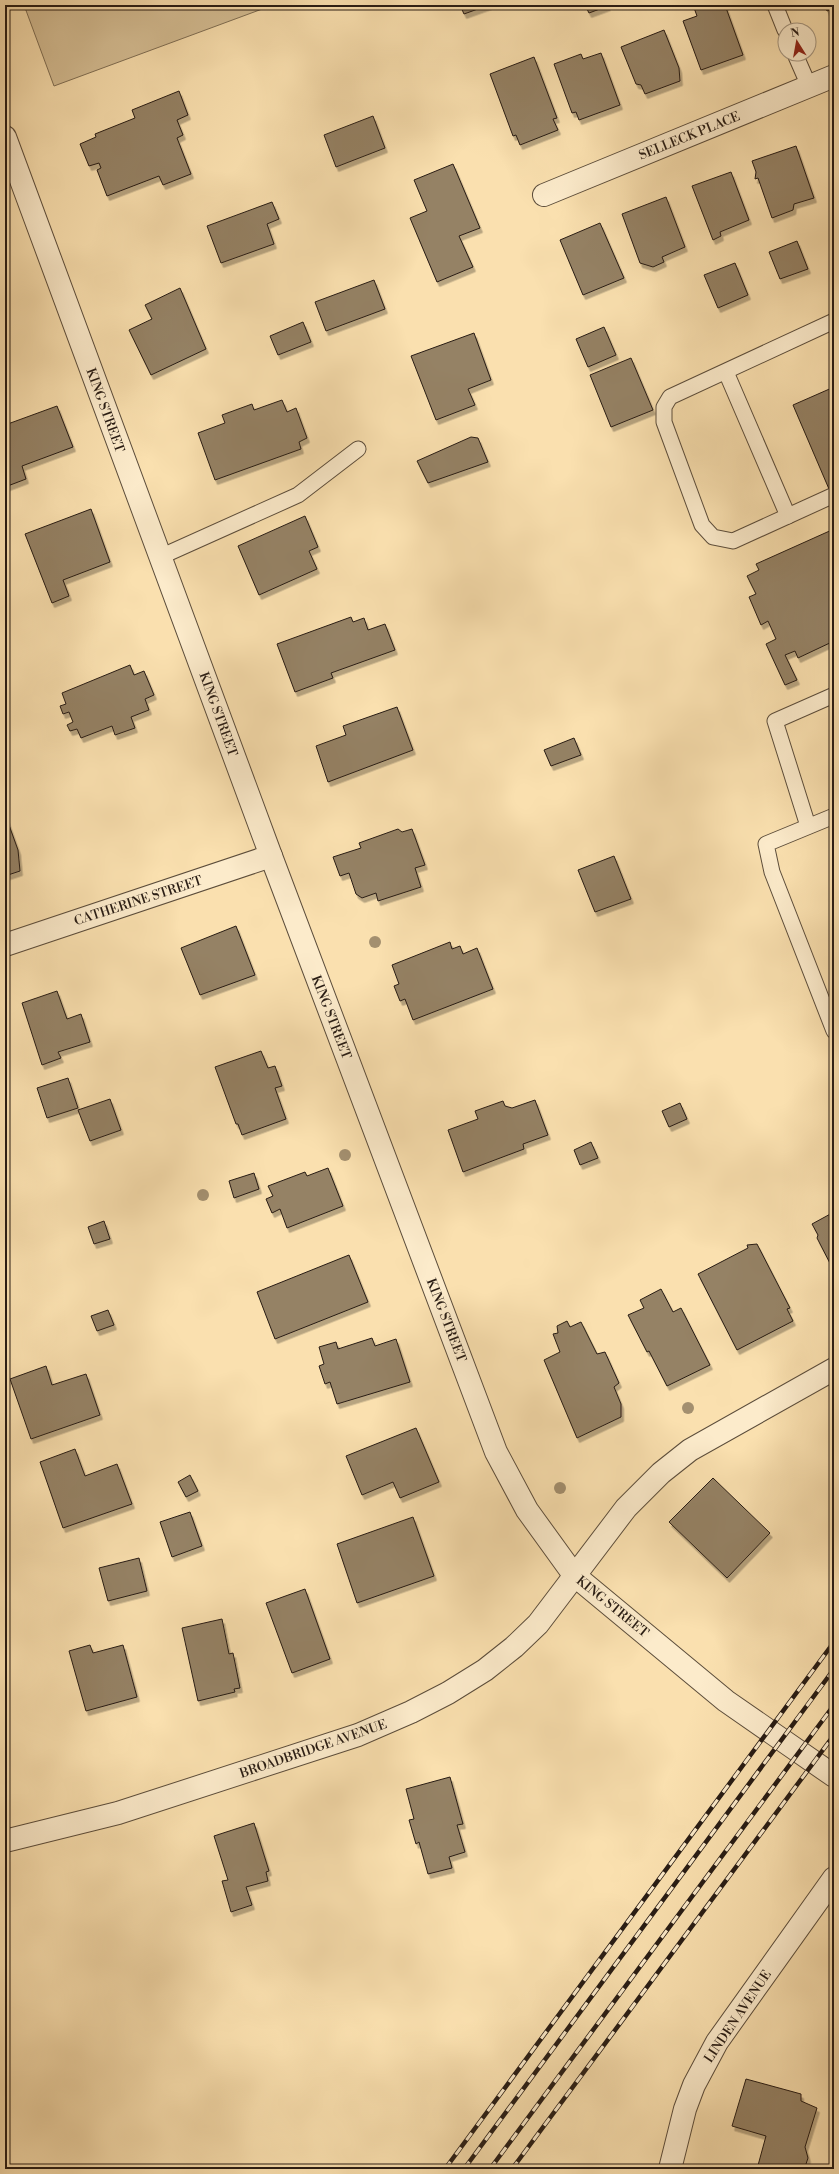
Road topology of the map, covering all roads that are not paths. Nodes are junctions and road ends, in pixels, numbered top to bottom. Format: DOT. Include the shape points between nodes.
graph roads {
  1 [pos="774,5"];
  2 [pos="781,22"];
  3 [pos="798,62"];
  4 [pos="834,76"];
  5 [pos="809,86"];
  6 [pos="5,137"];
  7 [pos="544,195"];
  8 [pos="834,321"];
  9 [pos="726,372"];
  10 [pos="358,449"];
  11 [pos="834,495"];
  12 [pos="788,516"];
  13 [pos="160,557"];
  14 [pos="834,695"];
  15 [pos="834,816"];
  16 [pos="808,826"];
  17 [pos="271,856"];
  18 [pos="5,945"];
  19 [pos="834,1031"];
  20 [pos="834,1368"];
  21 [pos="574,1575"];
  22 [pos="834,1776"];
  23 [pos="5,1841"];
  24 [pos="834,1878"];
  25 [pos="670,2169"];
  1 -- 2 [label="lane"];
  3 -- 5 [label="lane"];
  4 -- 5 [label="street, SELLECK PLACE"];
  5 -- 7 [label="street, SELLECK PLACE"];
  6 -- 13 [label="street, KING STREET"];
  8 -- 9 [label="lane"];
  9 -- 12 [label="lane"];
  9 -- 12 [label="lane" via="670,397 664,407 664,422 702,525 713,536 733,541"];
  10 -- 13 [label="lane" via="298,495"];
  11 -- 12 [label="lane"];
  13 -- 17 [label="street, KING STREET"];
  14 -- 16 [label="lane" via="775,721"];
  15 -- 16 [label="lane"];
  16 -- 19 [label="lane" via="766,844 772,872"];
  17 -- 18 [label="street, CATHERINE STREET"];
  17 -- 21 [label="street, KING STREET" via="496,1452 527,1510"];
  20 -- 21 [label="street, BROADBRIDGE AVENUE" via="690,1450 660,1473 626,1508"];
  21 -- 22 [label="street, KING STREET" via="726,1701"];
  21 -- 23 [label="street, BROADBRIDGE AVENUE" via="538,1624 514,1647 485,1670 411,1712 358,1735 118,1812"];
  24 -- 25 [label="street, LINDEN AVENUE" via="717,2042 694,2085 685,2109"];
}
